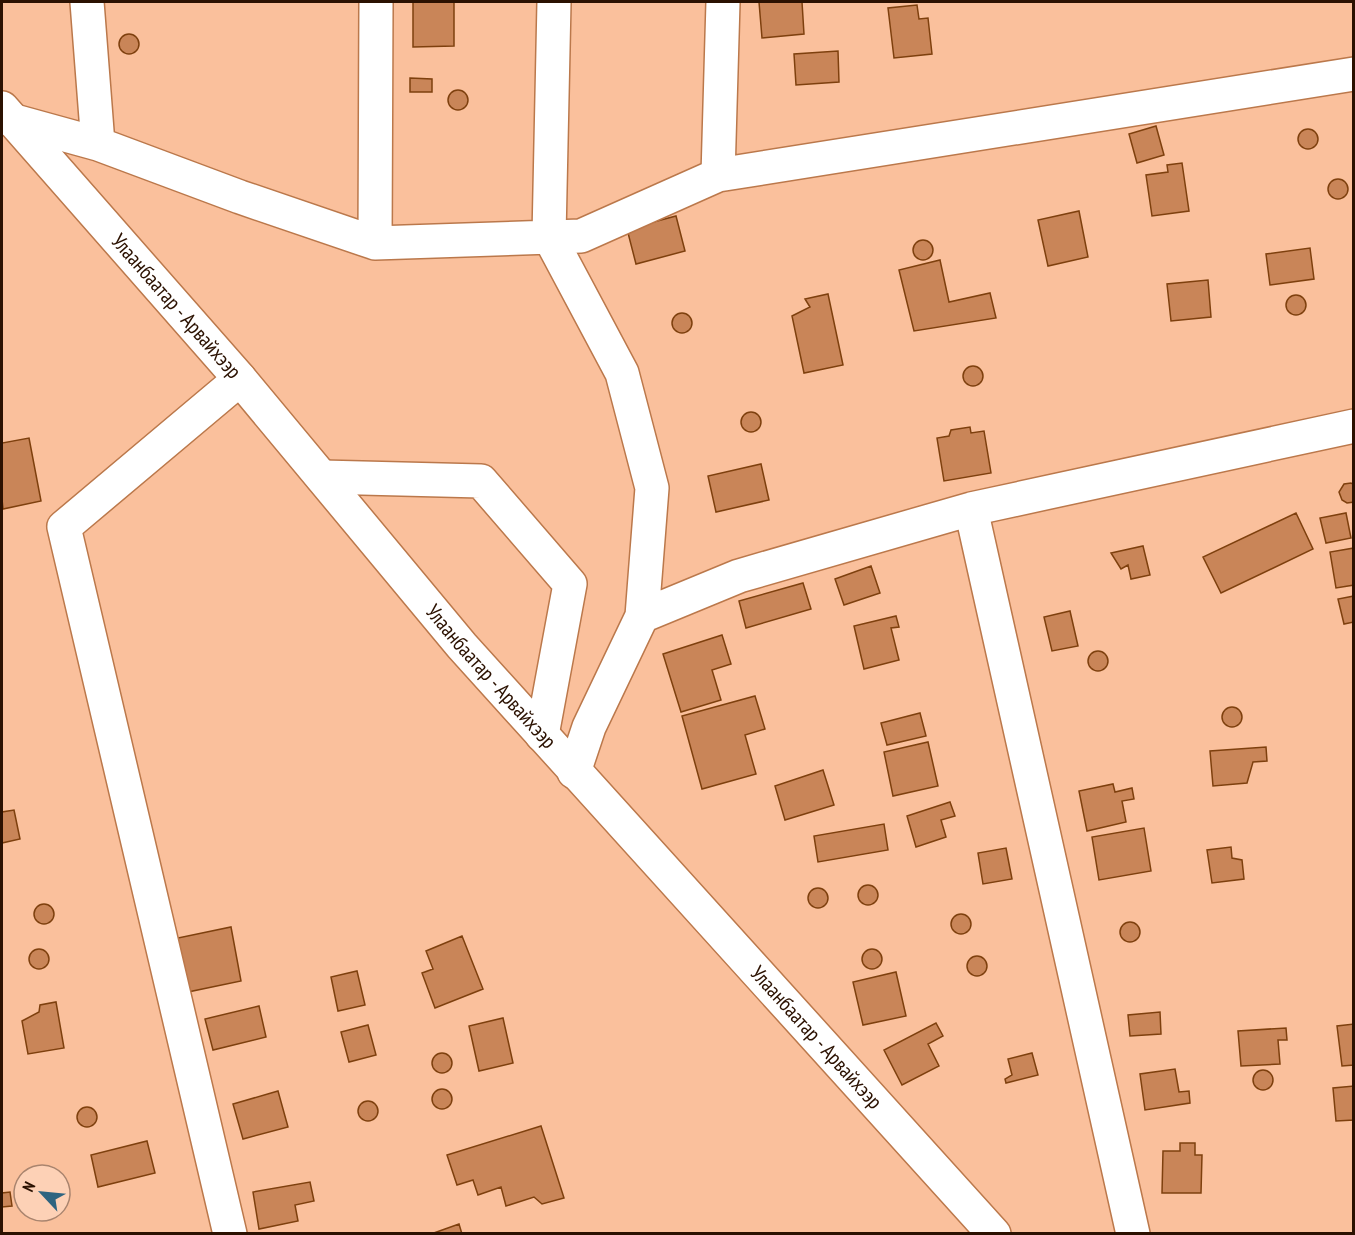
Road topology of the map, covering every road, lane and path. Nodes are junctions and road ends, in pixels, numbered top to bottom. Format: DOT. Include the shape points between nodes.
graph roads {
  1 [pos="87,2"];
  2 [pos="376,2"];
  3 [pos="554,2"];
  4 [pos="723,2"];
  5 [pos="1353,74"];
  6 [pos="6,114"];
  7 [pos="98,144"];
  8 [pos="718,175"];
  9 [pos="549,236"];
  10 [pos="375,243"];
  11 [pos="240,379"];
  12 [pos="1353,426"];
  13 [pos="322,477"];
  14 [pos="971,509"];
  15 [pos="642,616"];
  16 [pos="542,735"];
  17 [pos="574,772"];
  18 [pos="230,1233"];
  19 [pos="994,1233"];
  20 [pos="1134,1233"];
  1 -- 7 [label="main road"];
  2 -- 10 [label="main road"];
  3 -- 9 [label="main road"];
  4 -- 8 [label="main road"];
  5 -- 8 [label="main road"];
  6 -- 7 [label="main road"];
  6 -- 11 [label="main road, Улаанбаатар - Арвайхээр"];
  7 -- 10 [label="main road"];
  8 -- 9 [label="main road" via="581,236"];
  9 -- 10 [label="main road"];
  9 -- 15 [label="main road" via="622,373 652,488"];
  11 -- 13 [label="main road, Улаанбаатар - Арвайхээр"];
  11 -- 18 [label="main road" via="64,527"];
  12 -- 14 [label="main road"];
  13 -- 16 [label="main road, Улаанбаатар - Арвайхээр" via="462,646"];
  13 -- 16 [label="main road" via="481,481 570,584"];
  14 -- 15 [label="main road" via="739,576"];
  14 -- 20 [label="main road"];
  15 -- 17 [label="main road" via="589,727"];
  16 -- 17 [label="main road, Улаанбаатар - Арвайхээр"];
  17 -- 19 [label="main road, Улаанбаатар - Арвайхээр"];
}
